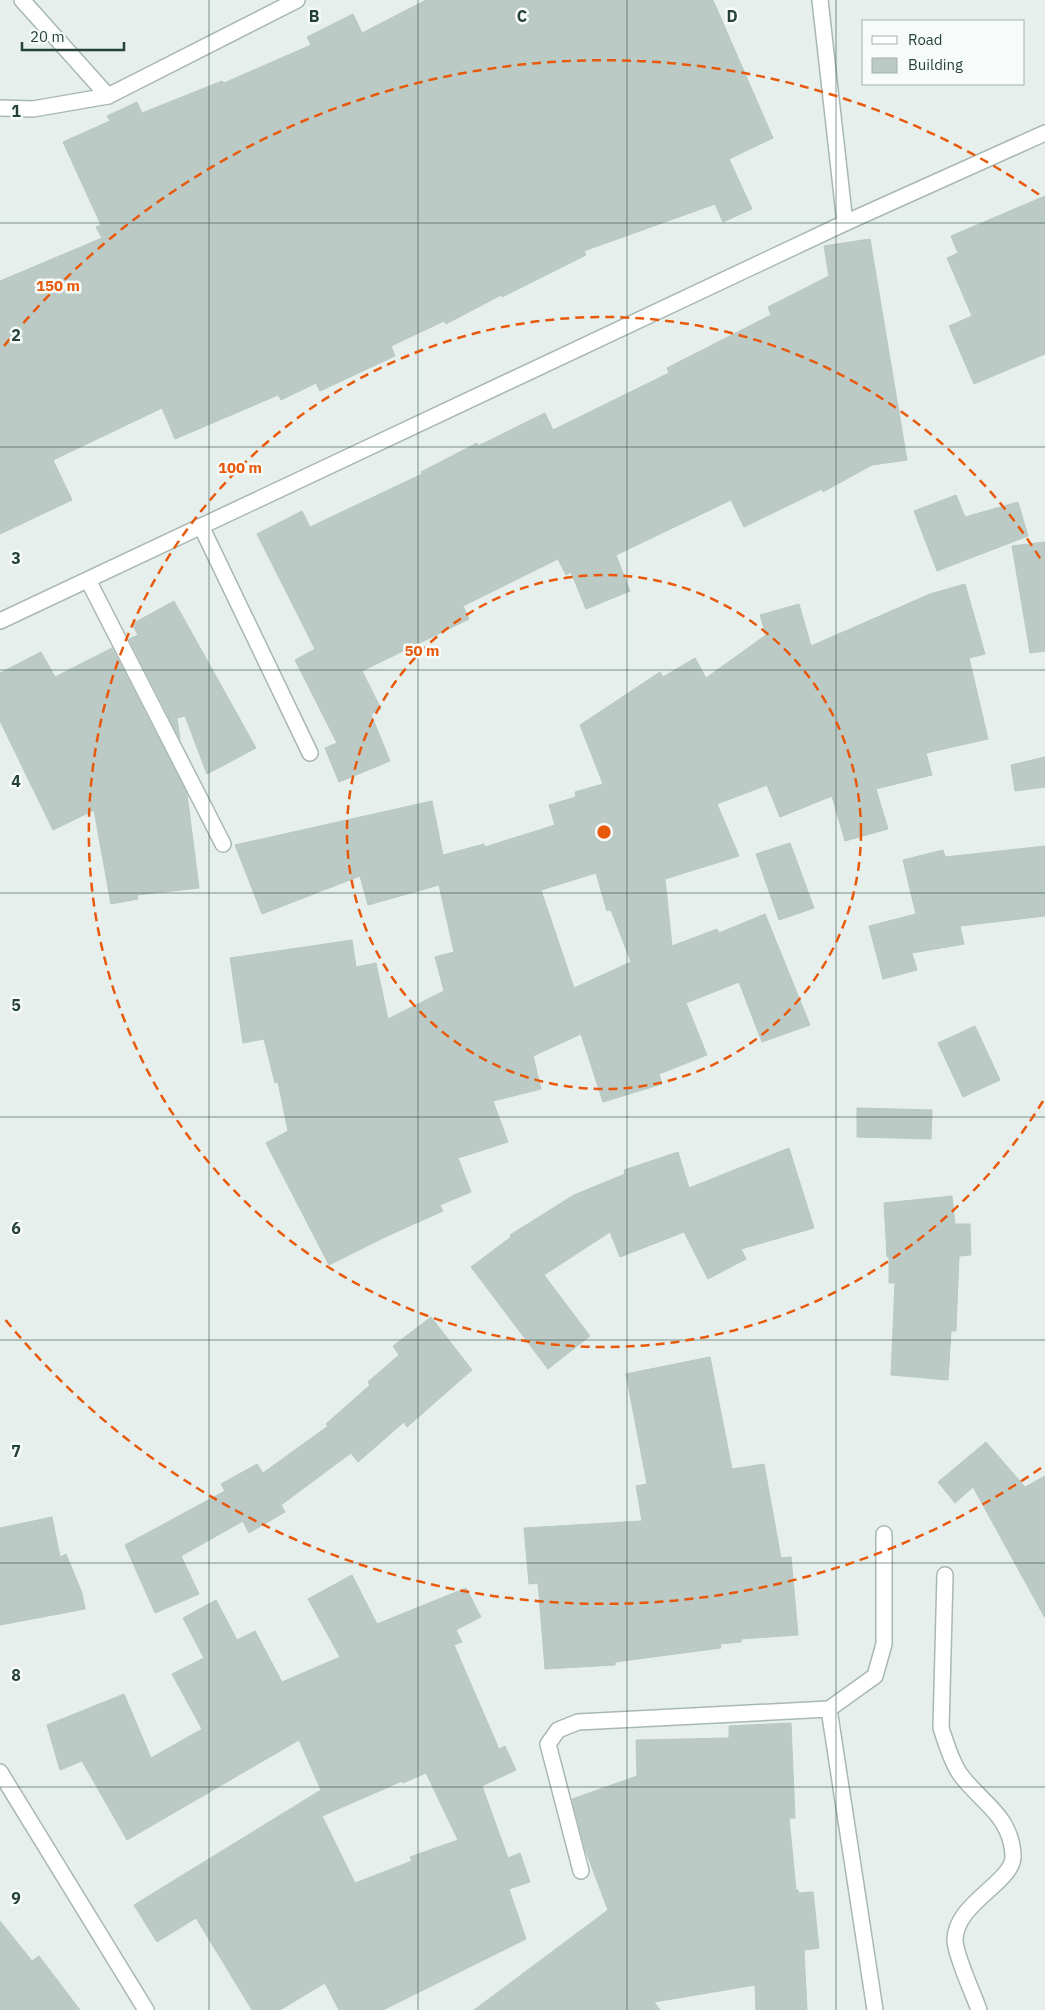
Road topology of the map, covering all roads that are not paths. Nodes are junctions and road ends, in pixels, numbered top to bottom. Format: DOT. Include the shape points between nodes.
graph roads {
  1 [pos="22,0"];
  2 [pos="297,0"];
  3 [pos="820,0"];
  4 [pos="108,96"];
  5 [pos="0,108"];
  6 [pos="1045,133"];
  7 [pos="845,223"];
  8 [pos="201,526"];
  9 [pos="88,580"];
  10 [pos="0,621"];
  11 [pos="310,753"];
  12 [pos="223,844"];
  13 [pos="884,1534"];
  14 [pos="945,1575"];
  15 [pos="829,1709"];
  16 [pos="0,1772"];
  17 [pos="581,1872"];
  18 [pos="146,2010"];
  19 [pos="875,2010"];
  20 [pos="979,2010"];
  1 -- 4 [label="street"];
  2 -- 4 [label="street"];
  3 -- 7 [label="street"];
  4 -- 5 [label="street" via="33,109"];
  6 -- 7 [label="street"];
  7 -- 8 [label="street"];
  8 -- 9 [label="street"];
  8 -- 11 [label="street"];
  9 -- 10 [label="street"];
  9 -- 12 [label="street"];
  13 -- 15 [label="street" via="884,1644 875,1676"];
  14 -- 20 [label="street" via="942,1728 960,1774 998,1813 1014,1858 1008,1870 973,1904 956,1930 955,1944"];
  15 -- 17 [label="street" via="578,1722 558,1730 548,1744"];
  15 -- 19 [label="street"];
  16 -- 18 [label="street"];
}
